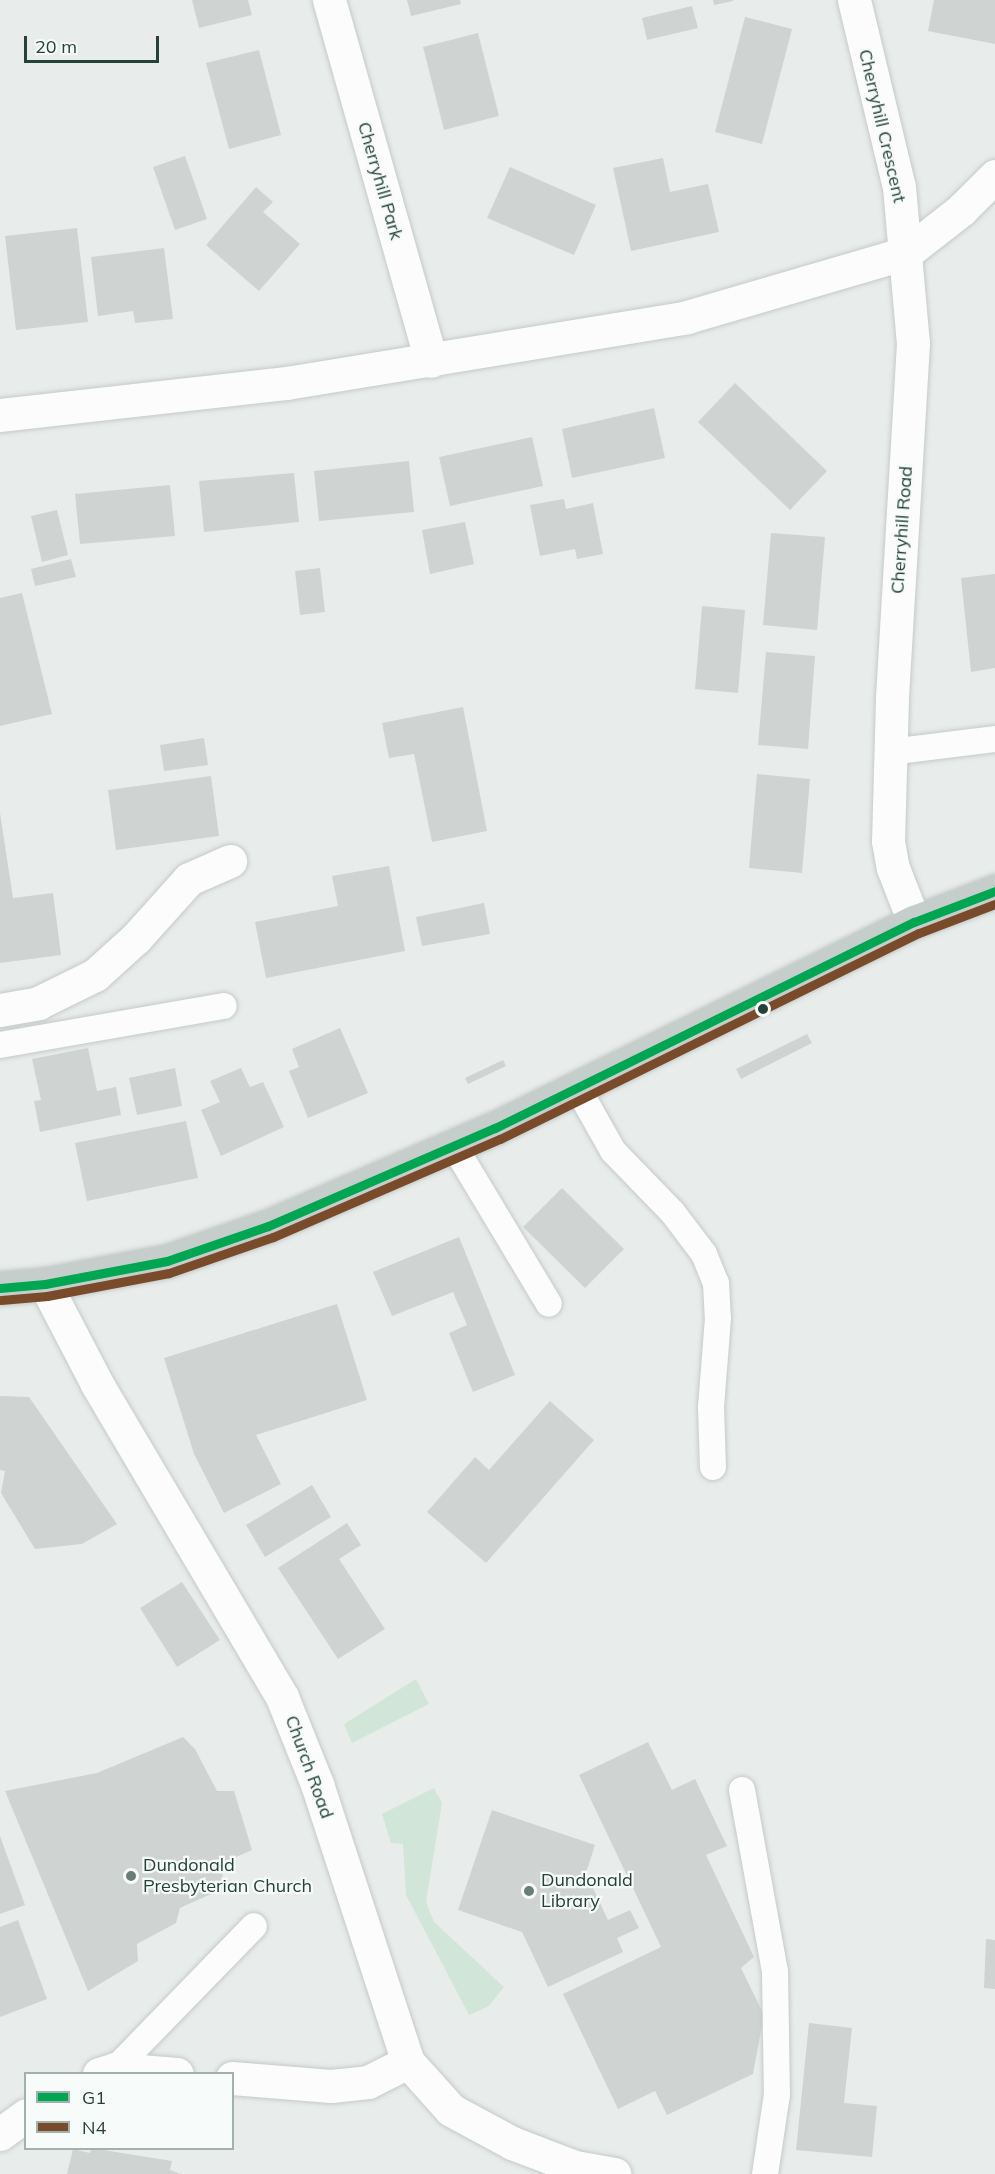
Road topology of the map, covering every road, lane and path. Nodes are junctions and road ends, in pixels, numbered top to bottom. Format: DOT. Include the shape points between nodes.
graph roads {
  1 [pos="329,0"];
  2 [pos="854,0"];
  3 [pos="995,176"];
  4 [pos="906,253"];
  5 [pos="431,361"];
  6 [pos="0,415"];
  7 [pos="995,739"];
  8 [pos="890,752"];
  9 [pos="230,861"];
  10 [pos="995,891"];
  11 [pos="914,922"];
  12 [pos="224,1006"];
  13 [pos="0,1010"];
  14 [pos="0,1046"];
  15 [pos="578,1087"];
  16 [pos="454,1146"];
  17 [pos="45,1284"];
  18 [pos="0,1288"];
  19 [pos="549,1304"];
  20 [pos="713,1467"];
  21 [pos="742,1790"];
  22 [pos="254,1926"];
  23 [pos="408,2062"];
  24 [pos="107,2071"];
  25 [pos="142,2072"];
  26 [pos="234,2078"];
  27 [pos="24,2116"];
  28 [pos="0,2134"];
  29 [pos="600,2173"];
  30 [pos="765,2174"];
  1 -- 5 [label="street, Cherryhill Park"];
  2 -- 4 [label="street, Cherryhill Crescent" via="899,188"];
  3 -- 4 [label="street" via="962,210"];
  4 -- 5 [label="street" via="687,317"];
  4 -- 8 [label="street, Cherryhill Road" via="913,343"];
  5 -- 6 [label="street" via="286,383"];
  7 -- 8 [label="lane"];
  8 -- 11 [label="street, Cherryhill Road" via="888,841 893,868"];
  9 -- 13 [label="street" via="189,879 136,938 95,975 38,1003"];
  10 -- 11 [label="highway"];
  11 -- 15 [label="highway"];
  12 -- 14 [label="lane"];
  15 -- 16 [label="highway"];
  15 -- 20 [label="lane" via="614,1151 673,1213 704,1254 716,1283"];
  16 -- 17 [label="highway" via="268,1226 194,1253"];
  16 -- 19 [label="lane"];
  17 -- 18 [label="highway"];
  17 -- 23 [label="street, Church Road" via="97,1384 282,1696 317,1784"];
  21 -- 30 [label="lane" via="775,1971 777,2094"];
  22 -- 24 [label="lane"];
  23 -- 26 [label="street" via="368,2082 340,2085"];
  23 -- 29 [label="street, Church Road" via="451,2110 512,2143"];
  24 -- 25 [label="street"];
  27 -- 28 [label="street"];
}
